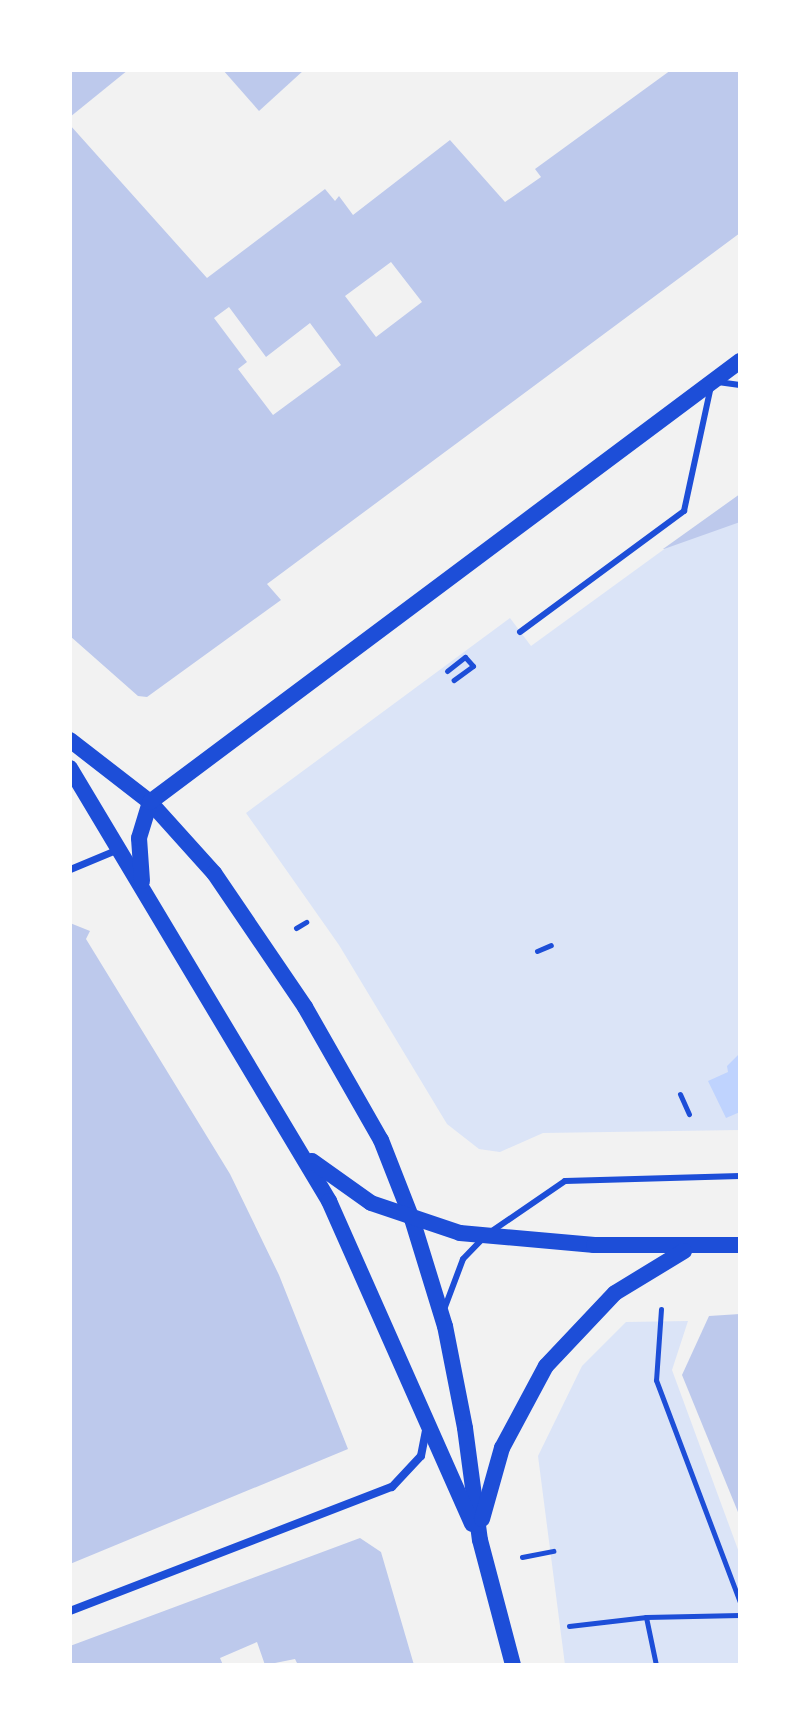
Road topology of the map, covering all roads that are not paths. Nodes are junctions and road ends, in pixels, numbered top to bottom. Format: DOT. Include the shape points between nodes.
graph roads {
  1 [pos="740,361"];
  2 [pos="712,381"];
  3 [pos="740,385"];
  4 [pos="520,632"];
  5 [pos="70,740"];
  6 [pos="70,768"];
  7 [pos="150,802"];
  8 [pos="118,849"];
  9 [pos="70,869"];
  10 [pos="144,893"];
  11 [pos="300,1148"];
  12 [pos="740,1176"];
  13 [pos="412,1219"];
  14 [pos="484,1237"];
  15 [pos="740,1245"];
  16 [pos="699,1247"];
  17 [pos="445,1326"];
  18 [pos="426,1414"];
  19 [pos="480,1540"];
  20 [pos="70,1611"];
  21 [pos="513,1665"];
  1 -- 2 [label="main road"];
  2 -- 3 [label="lane"];
  2 -- 4 [label="lane" via="684,511"];
  2 -- 7 [label="main road"];
  5 -- 7 [label="main road"];
  6 -- 8 [label="main road"];
  7 -- 10 [label="main road" via="139,838"];
  7 -- 13 [label="main road" via="233,898 305,1007 364,1106"];
  8 -- 9 [label="street"];
  8 -- 10 [label="main road"];
  10 -- 11 [label="main road"];
  11 -- 13 [label="main road" via="351,1191"];
  11 -- 18 [label="main road" via="365,1275"];
  12 -- 14 [label="lane" via="565,1181"];
  13 -- 14 [label="main road"];
  13 -- 17 [label="main road"];
  14 -- 16 [label="main road"];
  14 -- 17 [label="lane" via="463,1259 449,1291"];
  15 -- 16 [label="main road"];
  16 -- 19 [label="main road" via="664,1260 615,1293 546,1366 502,1448 484,1505"];
  17 -- 19 [label="main road"];
  18 -- 19 [label="main road"];
  18 -- 20 [label="street" via="421,1456 392,1487"];
  19 -- 21 [label="main road"];
}
